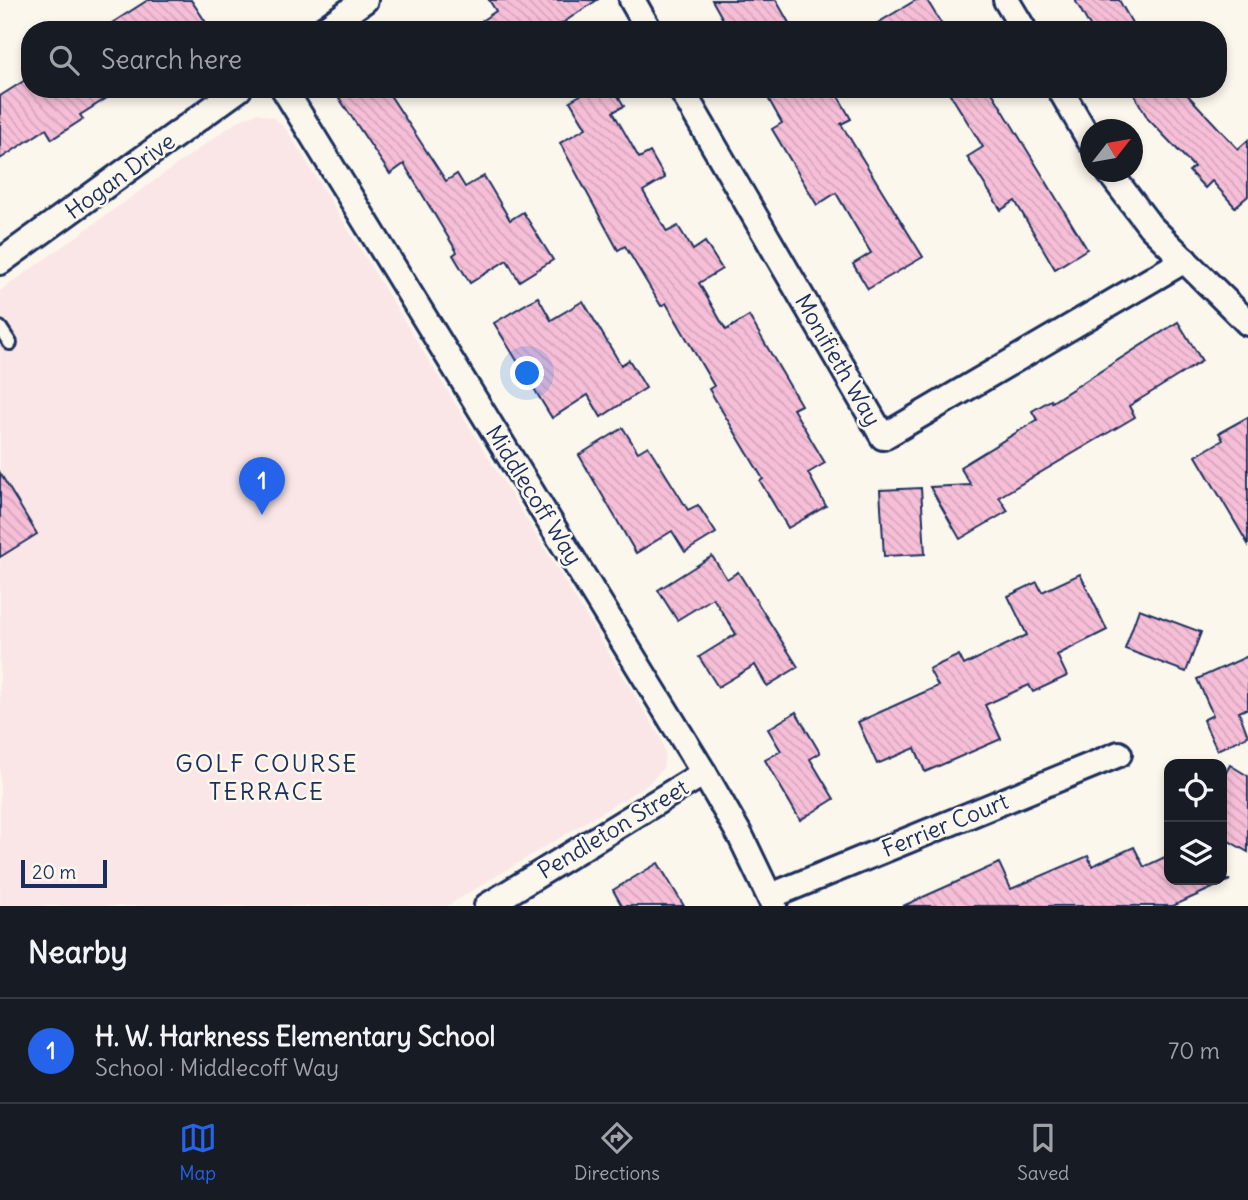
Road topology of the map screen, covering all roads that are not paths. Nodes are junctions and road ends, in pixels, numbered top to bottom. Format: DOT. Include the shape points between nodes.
graph roads {
  1 [pos="365,0"];
  2 [pos="632,0"];
  3 [pos="1006,0"];
  4 [pos="336,21"];
  5 [pos="644,21"];
  6 [pos="1019,21"];
  7 [pos="227,98"];
  8 [pos="290,98"];
  9 [pos="686,98"];
  10 [pos="1065,98"];
  11 [pos="1080,124"];
  12 [pos="1117,182"];
  13 [pos="1185,260"];
  14 [pos="0,262"];
  15 [pos="1248,323"];
  16 [pos="0,328"];
  17 [pos="10,343"];
  18 [pos="1119,754"];
  19 [pos="704,773"];
  20 [pos="773,901"];
  21 [pos="487,906"];
  1 -- 4 [label="street"];
  2 -- 5 [label="street"];
  3 -- 6 [label="street"];
  7 -- 14 [label="street, Hogan Drive"];
  8 -- 19 [label="street, Middlecoff Way"];
  9 -- 13 [label="street, Monifieth Way" via="883,437"];
  10 -- 11 [label="street"];
  12 -- 13 [label="street" via="1150,226"];
  13 -- 15 [label="street"];
  16 -- 17 [label="lane"];
  18 -- 20 [label="street, Ferrier Court"];
  19 -- 20 [label="street, Middlecoff Way"];
  19 -- 21 [label="street, Pendleton Street"];
}
